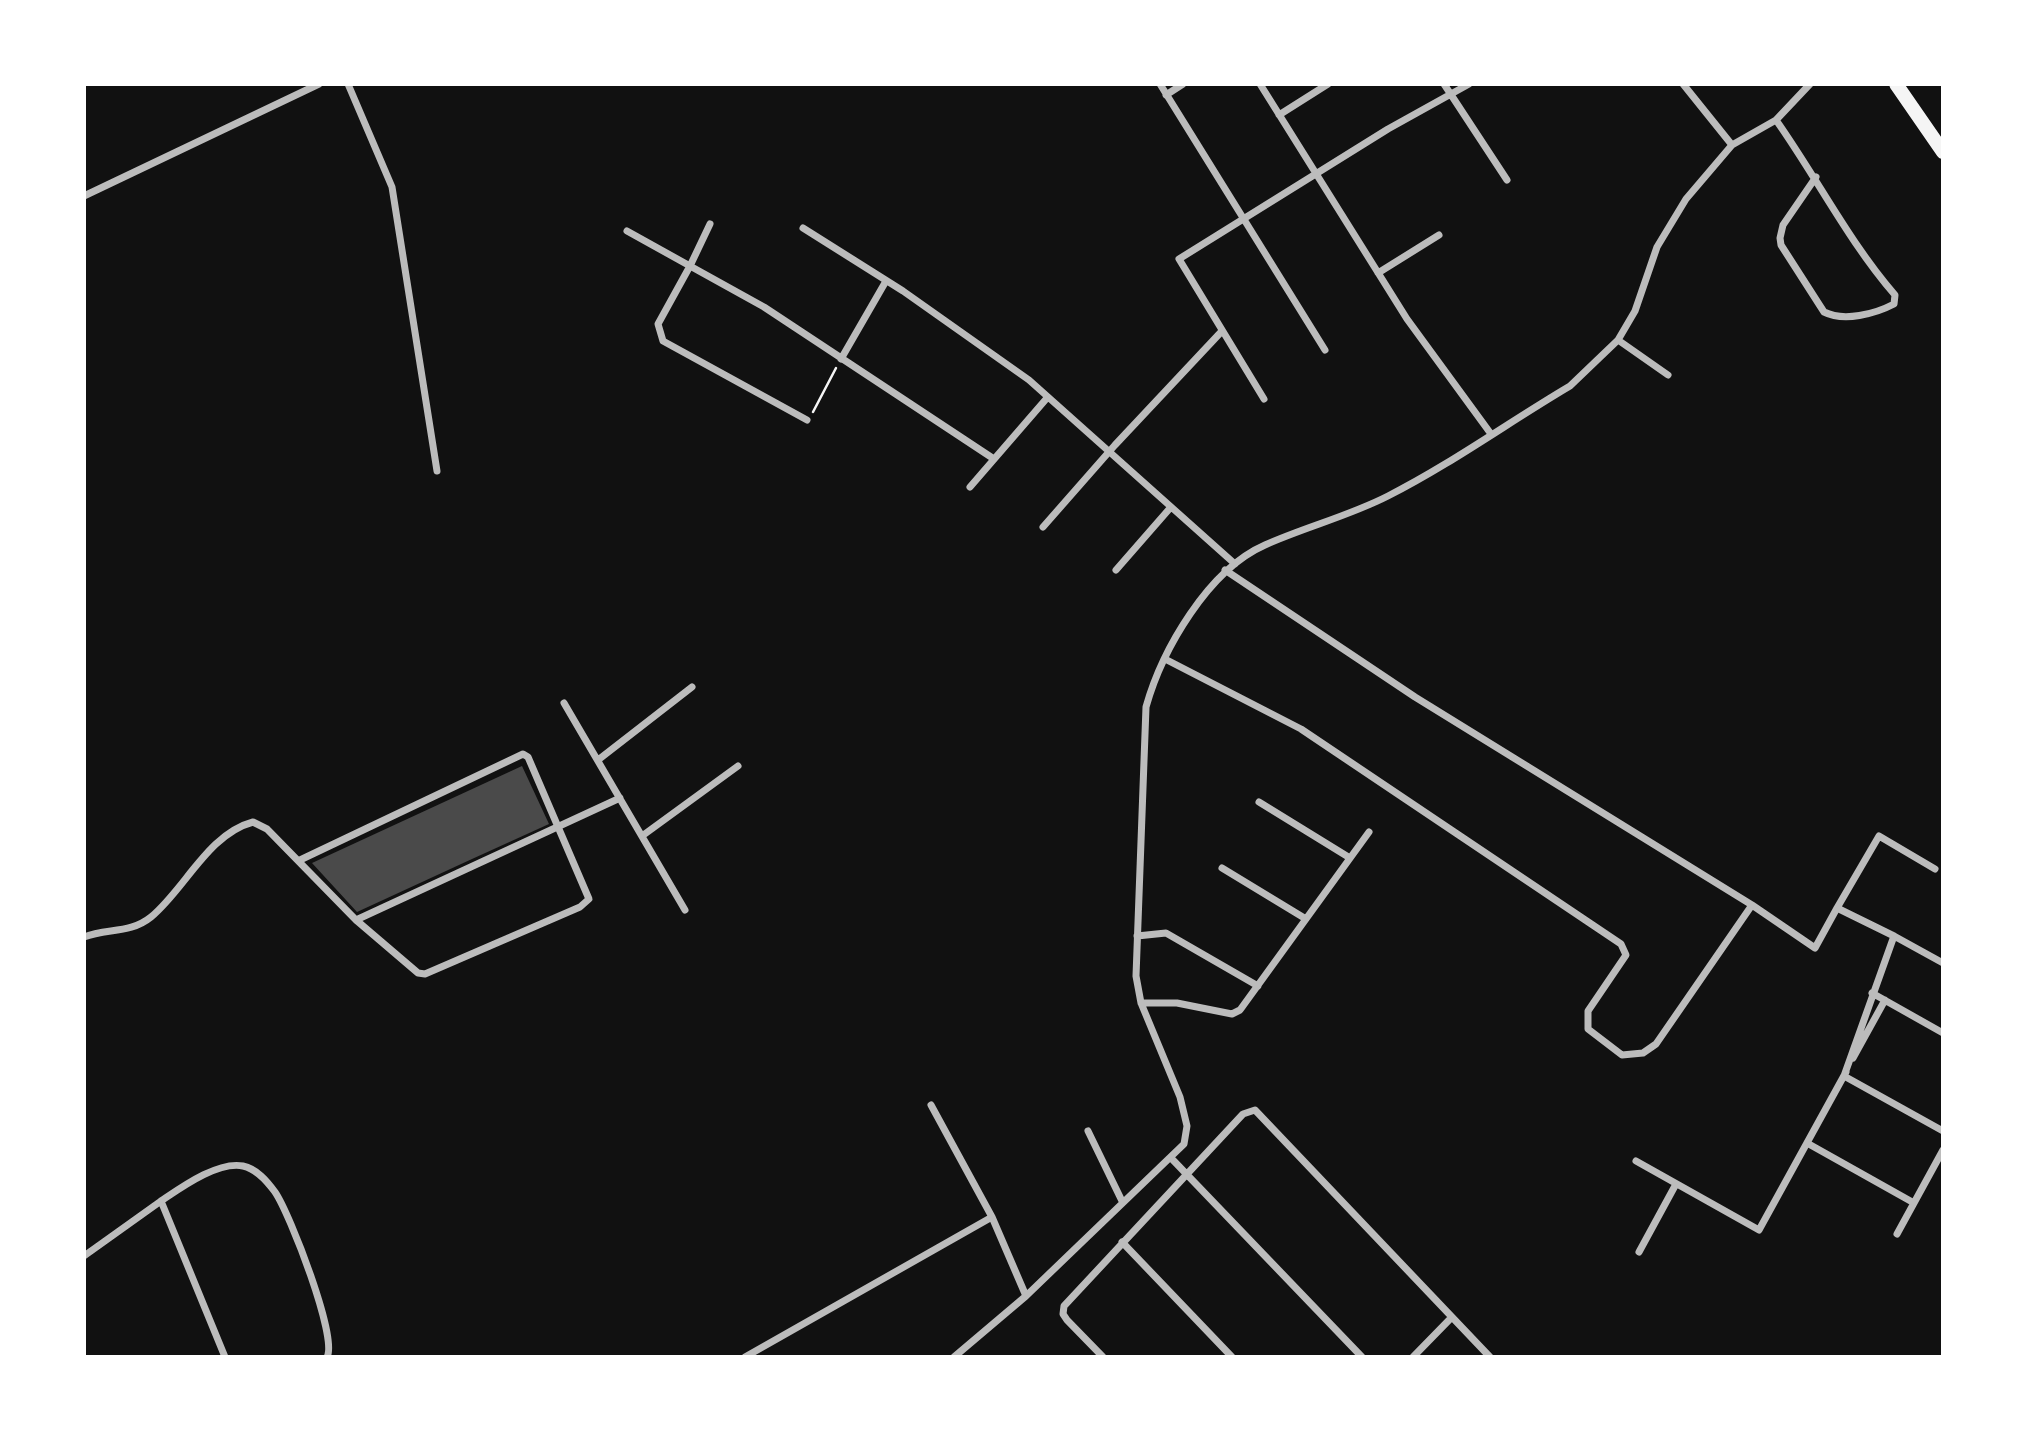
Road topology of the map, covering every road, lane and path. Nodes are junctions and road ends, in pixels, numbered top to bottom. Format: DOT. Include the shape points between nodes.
graph roads {
  1 [pos="319,84"];
  2 [pos="348,84"];
  3 [pos="1160,84"];
  4 [pos="1183,84"];
  5 [pos="1260,84"];
  6 [pos="1328,84"];
  7 [pos="1444,84"];
  8 [pos="1469,84"];
  9 [pos="1683,84"];
  10 [pos="1810,84"];
  11 [pos="1896,84"];
  12 [pos="1166,94"];
  13 [pos="1451,94"];
  14 [pos="1279,115"];
  15 [pos="1776,120"];
  16 [pos="1732,145"];
  17 [pos="1943,152"];
  18 [pos="1317,173"];
  19 [pos="1816,177"];
  20 [pos="1507,180"];
  21 [pos="84,196"];
  22 [pos="1244,218"];
  23 [pos="710,223"];
  24 [pos="803,228"];
  25 [pos="627,231"];
  26 [pos="1439,235"];
  27 [pos="690,266"];
  28 [pos="1378,273"];
  29 [pos="886,281"];
  30 [pos="1222,331"];
  31 [pos="1618,340"];
  32 [pos="1325,350"];
  33 [pos="841,359"];
  34 [pos="1668,375"];
  35 [pos="1047,398"];
  36 [pos="1265,399"];
  37 [pos="807,420"];
  38 [pos="1491,434"];
  39 [pos="1109,452"];
  40 [pos="994,459"];
  41 [pos="437,471"];
  42 [pos="970,487"];
  43 [pos="1171,507"];
  44 [pos="1043,527"];
  45 [pos="1235,564"];
  46 [pos="1116,570"];
  47 [pos="1226,570"];
  48 [pos="1165,659"];
  49 [pos="692,687"];
  50 [pos="564,703"];
  51 [pos="598,760"];
  52 [pos="738,766"];
  53 [pos="620,798"];
  54 [pos="1259,802"];
  55 [pos="560,828"];
  56 [pos="1369,832"];
  57 [pos="642,836"];
  58 [pos="1350,858"];
  59 [pos="300,860"];
  60 [pos="1222,868"];
  61 [pos="1935,869"];
  62 [pos="1752,905"];
  63 [pos="1837,908"];
  64 [pos="685,910"];
  65 [pos="1306,919"];
  66 [pos="356,920"];
  67 [pos="1137,936"];
  68 [pos="1894,936"];
  69 [pos="84,937"];
  70 [pos="1943,963"];
  71 [pos="1258,986"];
  72 [pos="1872,993"];
  73 [pos="1885,1000"];
  74 [pos="1140,1003"];
  75 [pos="1943,1033"];
  76 [pos="1844,1076"];
  77 [pos="931,1105"];
  78 [pos="1088,1131"];
  79 [pos="1943,1131"];
  80 [pos="1807,1143"];
  81 [pos="1943,1150"];
  82 [pos="1172,1159"];
  83 [pos="1636,1161"];
  84 [pos="1185,1174"];
  85 [pos="1676,1184"];
  86 [pos="161,1201"];
  87 [pos="1122,1202"];
  88 [pos="1914,1203"];
  89 [pos="992,1217"];
  90 [pos="1897,1234"];
  91 [pos="1122,1242"];
  92 [pos="1639,1252"];
  93 [pos="84,1256"];
  94 [pos="1026,1296"];
  95 [pos="1452,1317"];
  96 [pos="225,1357"];
  97 [pos="327,1357"];
  98 [pos="745,1357"];
  99 [pos="954,1357"];
  100 [pos="1103,1357"];
  101 [pos="1232,1357"];
  102 [pos="1362,1357"];
  103 [pos="1413,1357"];
  104 [pos="1490,1357"];
  1 -- 21 [label="street"];
  2 -- 41 [label="street" via="392,187"];
  3 -- 12 [label="street"];
  4 -- 12 [label="street"];
  5 -- 14 [label="street"];
  6 -- 14 [label="street"];
  7 -- 13 [label="street"];
  8 -- 13 [label="street"];
  9 -- 16 [label="street"];
  10 -- 15 [label="street"];
  11 -- 17 [label="main road"];
  12 -- 22 [label="street"];
  13 -- 18 [label="street"];
  13 -- 20 [label="street"];
  14 -- 18 [label="street"];
  15 -- 16 [label="street"];
  15 -- 19 [label="street"];
  16 -- 31 [label="street" via="1670,222 1635,311"];
  18 -- 22 [label="street"];
  18 -- 28 [label="street"];
  19 -- 19 [label="street" via="1851,237 1895,295 1894,304 1884,310 1831,316 1824,312 1781,245 1783,225"];
  22 -- 30 [label="street" via="1179,260"];
  22 -- 32 [label="street"];
  23 -- 27 [label="street"];
  24 -- 29 [label="street"];
  25 -- 27 [label="street"];
  26 -- 28 [label="street"];
  27 -- 33 [label="street" via="764,307"];
  27 -- 37 [label="street" via="658,324 663,341"];
  28 -- 38 [label="street" via="1406,319"];
  29 -- 33 [label="street"];
  29 -- 35 [label="street" via="1029,380"];
  30 -- 36 [label="street"];
  30 -- 39 [label="street"];
  31 -- 34 [label="street"];
  31 -- 38 [label="street" via="1570,386"];
  33 -- 37 [label="path"];
  33 -- 40 [label="street"];
  35 -- 39 [label="street"];
  35 -- 40 [label="street"];
  38 -- 45 [label="street" via="1385,498 1264,545"];
  39 -- 43 [label="street"];
  39 -- 44 [label="street"];
  40 -- 42 [label="street"];
  43 -- 45 [label="street"];
  43 -- 46 [label="street"];
  45 -- 47 [label="street"];
  47 -- 48 [label="street" via="1183,625"];
  47 -- 62 [label="street" via="1415,697"];
  48 -- 62 [label="street" via="1301,729 1621,944 1626,955 1588,1011 1588,1029 1622,1055 1643,1053 1656,1044"];
  48 -- 67 [label="street" via="1146,707"];
  49 -- 51 [label="street"];
  50 -- 51 [label="street"];
  51 -- 53 [label="street"];
  52 -- 57 [label="street"];
  53 -- 55 [label="street"];
  53 -- 57 [label="street"];
  54 -- 58 [label="street"];
  55 -- 59 [label="street" via="523,754"];
  55 -- 66 [label="street"];
  55 -- 66 [label="street" via="588,893 589,899 580,907 425,974 418,973"];
  56 -- 58 [label="street"];
  57 -- 64 [label="street"];
  58 -- 65 [label="street"];
  59 -- 66 [label="street"];
  59 -- 69 [label="street" via="261,825 242,824 150,918 132,928"];
  60 -- 65 [label="street"];
  61 -- 63 [label="street" via="1879,836"];
  62 -- 63 [label="street" via="1815,948"];
  63 -- 68 [label="street"];
  65 -- 71 [label="street"];
  67 -- 71 [label="street" via="1166,933"];
  67 -- 74 [label="street"];
  68 -- 70 [label="street"];
  68 -- 72 [label="street"];
  71 -- 74 [label="street" via="1240,1010 1231,1014 1177,1003"];
  72 -- 73 [label="street"];
  72 -- 76 [label="street"];
  73 -- 75 [label="street"];
  73 -- 76 [label="street"];
  74 -- 82 [label="street" via="1180,1097 1187,1126 1184,1144"];
  76 -- 79 [label="street"];
  76 -- 80 [label="street"];
  77 -- 89 [label="street"];
  78 -- 87 [label="street"];
  80 -- 85 [label="street" via="1759,1230"];
  80 -- 88 [label="street"];
  81 -- 88 [label="street"];
  82 -- 84 [label="street"];
  82 -- 87 [label="street"];
  83 -- 85 [label="street"];
  84 -- 91 [label="street"];
  84 -- 95 [label="street" via="1243,1114 1255,1110"];
  84 -- 102 [label="street"];
  85 -- 92 [label="street"];
  86 -- 93 [label="street"];
  86 -- 96 [label="street"];
  86 -- 97 [label="street" via="232,1165 254,1169 287,1213 330,1333"];
  87 -- 94 [label="street"];
  88 -- 90 [label="street"];
  89 -- 94 [label="street"];
  89 -- 98 [label="street"];
  91 -- 100 [label="street" via="1064,1306 1067,1320"];
  91 -- 101 [label="street"];
  94 -- 99 [label="street"];
  95 -- 103 [label="street"];
  95 -- 104 [label="street"];
}
